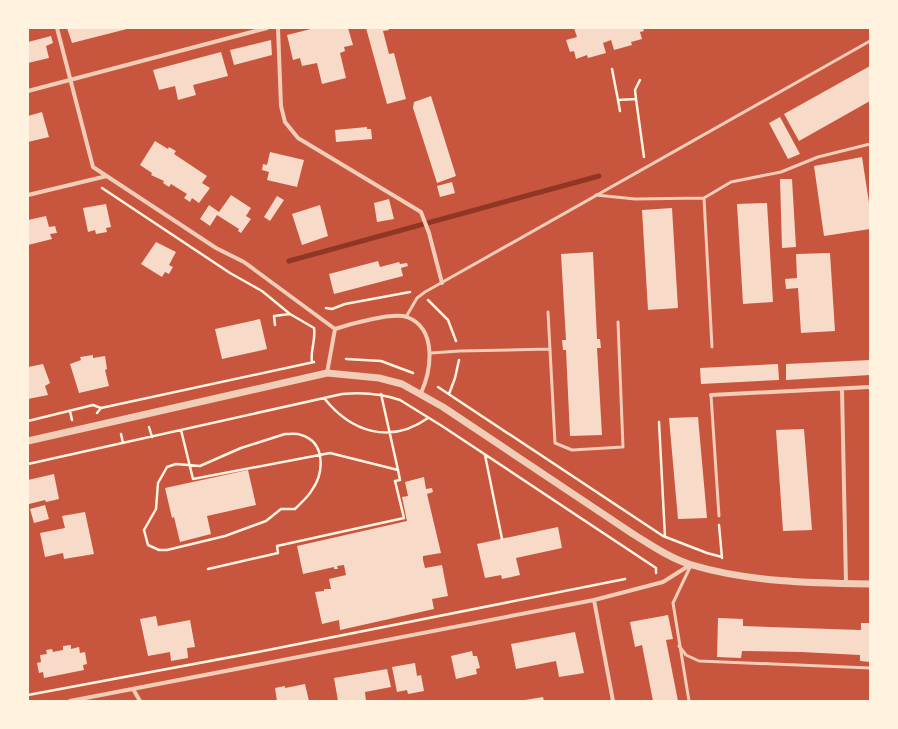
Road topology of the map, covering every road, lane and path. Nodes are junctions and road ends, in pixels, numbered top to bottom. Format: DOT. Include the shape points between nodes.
graph roads {
  1 [pos="57,28"];
  2 [pos="267,28"];
  3 [pos="278,28"];
  4 [pos="870,41"];
  5 [pos="612,69"];
  6 [pos="71,80"];
  7 [pos="640,80"];
  8 [pos="28,91"];
  9 [pos="636,99"];
  10 [pos="618,100"];
  11 [pos="620,111"];
  12 [pos="870,144"];
  13 [pos="645,168"];
  14 [pos="107,176"];
  15 [pos="102,188"];
  16 [pos="28,195"];
  17 [pos="596,195"];
  18 [pos="704,198"];
  19 [pos="442,283"];
  20 [pos="422,295"];
  21 [pos="326,308"];
  22 [pos="548,312"];
  23 [pos="290,314"];
  24 [pos="406,317"];
  25 [pos="618,322"];
  26 [pos="275,325"];
  27 [pos="335,329"];
  28 [pos="712,347"];
  29 [pos="550,349"];
  30 [pos="458,351"];
  31 [pos="431,353"];
  32 [pos="346,359"];
  33 [pos="312,362"];
  34 [pos="317,362"];
  35 [pos="327,373"];
  36 [pos="413,373"];
  37 [pos="438,387"];
  38 [pos="870,387"];
  39 [pos="842,389"];
  40 [pos="420,393"];
  41 [pos="381,394"];
  42 [pos="449,394"];
  43 [pos="712,395"];
  44 [pos="324,398"];
  45 [pos="101,408"];
  46 [pos="70,411"];
  47 [pos="95,416"];
  48 [pos="428,418"];
  49 [pos="28,421"];
  50 [pos="72,421"];
  51 [pos="659,422"];
  52 [pos="149,427"];
  53 [pos="181,430"];
  54 [pos="390,432"];
  55 [pos="121,434"];
  56 [pos="152,437"];
  57 [pos="28,441"];
  58 [pos="123,443"];
  59 [pos="485,454"];
  60 [pos="320,455"];
  61 [pos="28,464"];
  62 [pos="190,465"];
  63 [pos="398,470"];
  64 [pos="718,516"];
  65 [pos="665,537"];
  66 [pos="502,539"];
  67 [pos="722,557"];
  68 [pos="691,565"];
  69 [pos="208,569"];
  70 [pos="723,572"];
  71 [pos="651,574"];
  72 [pos="629,579"];
  73 [pos="846,583"];
  74 [pos="870,584"];
  75 [pos="594,600"];
  76 [pos="679,646"];
  77 [pos="870,668"];
  78 [pos="133,689"];
  79 [pos="28,695"];
  80 [pos="70,701"];
  81 [pos="140,701"];
  82 [pos="613,701"];
  83 [pos="689,701"];
  1 -- 6 [label="street"];
  2 -- 6 [label="street"];
  3 -- 19 [label="street" via="281,106 285,122 298,138 421,212"];
  4 -- 13 [label="lane"];
  5 -- 10 [label="path"];
  6 -- 8 [label="street"];
  6 -- 14 [label="street" via="92,167"];
  7 -- 9 [label="path" via="635,90"];
  9 -- 10 [label="path"];
  9 -- 13 [label="path"];
  10 -- 11 [label="path"];
  12 -- 18 [label="lane" via="818,157 781,172 731,182"];
  13 -- 17 [label="lane"];
  14 -- 16 [label="street"];
  14 -- 27 [label="street" via="216,248 244,262"];
  15 -- 23 [label="path" via="253,286"];
  17 -- 18 [label="lane" via="635,199"];
  17 -- 19 [label="lane"];
  18 -- 28 [label="lane"];
  19 -- 20 [label="lane"];
  20 -- 21 [label="path" via="410,292 345,304 332,309"];
  20 -- 24 [label="lane"];
  20 -- 30 [label="path" via="448,320"];
  22 -- 29 [label="lane"];
  23 -- 26 [label="path" via="274,316"];
  23 -- 33 [label="path" via="314,328 316,340 311,353"];
  24 -- 27 [label="street" via="384,317"];
  24 -- 31 [label="street" via="422,331"];
  25 -- 29 [label="lane" via="623,447 572,450 556,443"];
  27 -- 35 [label="street"];
  29 -- 30 [label="lane"];
  30 -- 31 [label="lane"];
  30 -- 42 [label="path" via="459,363"];
  31 -- 40 [label="street" via="427,380"];
  32 -- 36 [label="path" via="381,362"];
  33 -- 34 [label="path"];
  33 -- 45 [label="path"];
  35 -- 40 [label="street" via="379,378 402,384"];
  35 -- 57 [label="street"];
  37 -- 42 [label="path"];
  38 -- 39 [label="street"];
  39 -- 43 [label="street"];
  39 -- 73 [label="street"];
  40 -- 68 [label="street" via="654,548"];
  41 -- 44 [label="path" via="364,392"];
  41 -- 48 [label="path" via="400,400"];
  41 -- 54 [label="path"];
  42 -- 65 [label="path"];
  43 -- 64 [label="lane"];
  44 -- 53 [label="path"];
  44 -- 54 [label="path" via="334,411 348,422 367,430"];
  45 -- 46 [label="path" via="93,405"];
  45 -- 47 [label="path"];
  46 -- 49 [label="path"];
  46 -- 50 [label="path"];
  48 -- 54 [label="path" via="418,426"];
  48 -- 59 [label="path"];
  51 -- 65 [label="path"];
  52 -- 56 [label="path"];
  53 -- 56 [label="path"];
  53 -- 62 [label="path"];
  54 -- 63 [label="path"];
  55 -- 58 [label="path"];
  56 -- 58 [label="path"];
  58 -- 61 [label="path"];
  59 -- 66 [label="path"];
  59 -- 71 [label="path" via="656,568 657,573"];
  60 -- 62 [label="path" via="193,479"];
  60 -- 62 [label="path" via="315,444 301,435 285,434 241,448 200,466"];
  60 -- 62 [label="path" via="320,474 312,490 295,509 280,509 266,521 226,536 167,550 152,548 148,545 144,530 156,509 158,483 167,467 176,464"];
  60 -- 63 [label="path" via="330,453"];
  63 -- 69 [label="path" via="400,480 395,481 404,518 277,546 278,553"];
  64 -- 67 [label="path"];
  65 -- 67 [label="path" via="707,554"];
  67 -- 70 [label="path"];
  68 -- 70 [label="street"];
  68 -- 75 [label="street" via="663,582"];
  68 -- 76 [label="lane" via="673,603"];
  70 -- 73 [label="street" via="779,580"];
  72 -- 79 [label="path"];
  73 -- 74 [label="street"];
  75 -- 78 [label="street"];
  75 -- 82 [label="street"];
  76 -- 77 [label="lane" via="686,654 699,661"];
  76 -- 83 [label="lane"];
  78 -- 80 [label="street"];
  78 -- 81 [label="street"];
}
